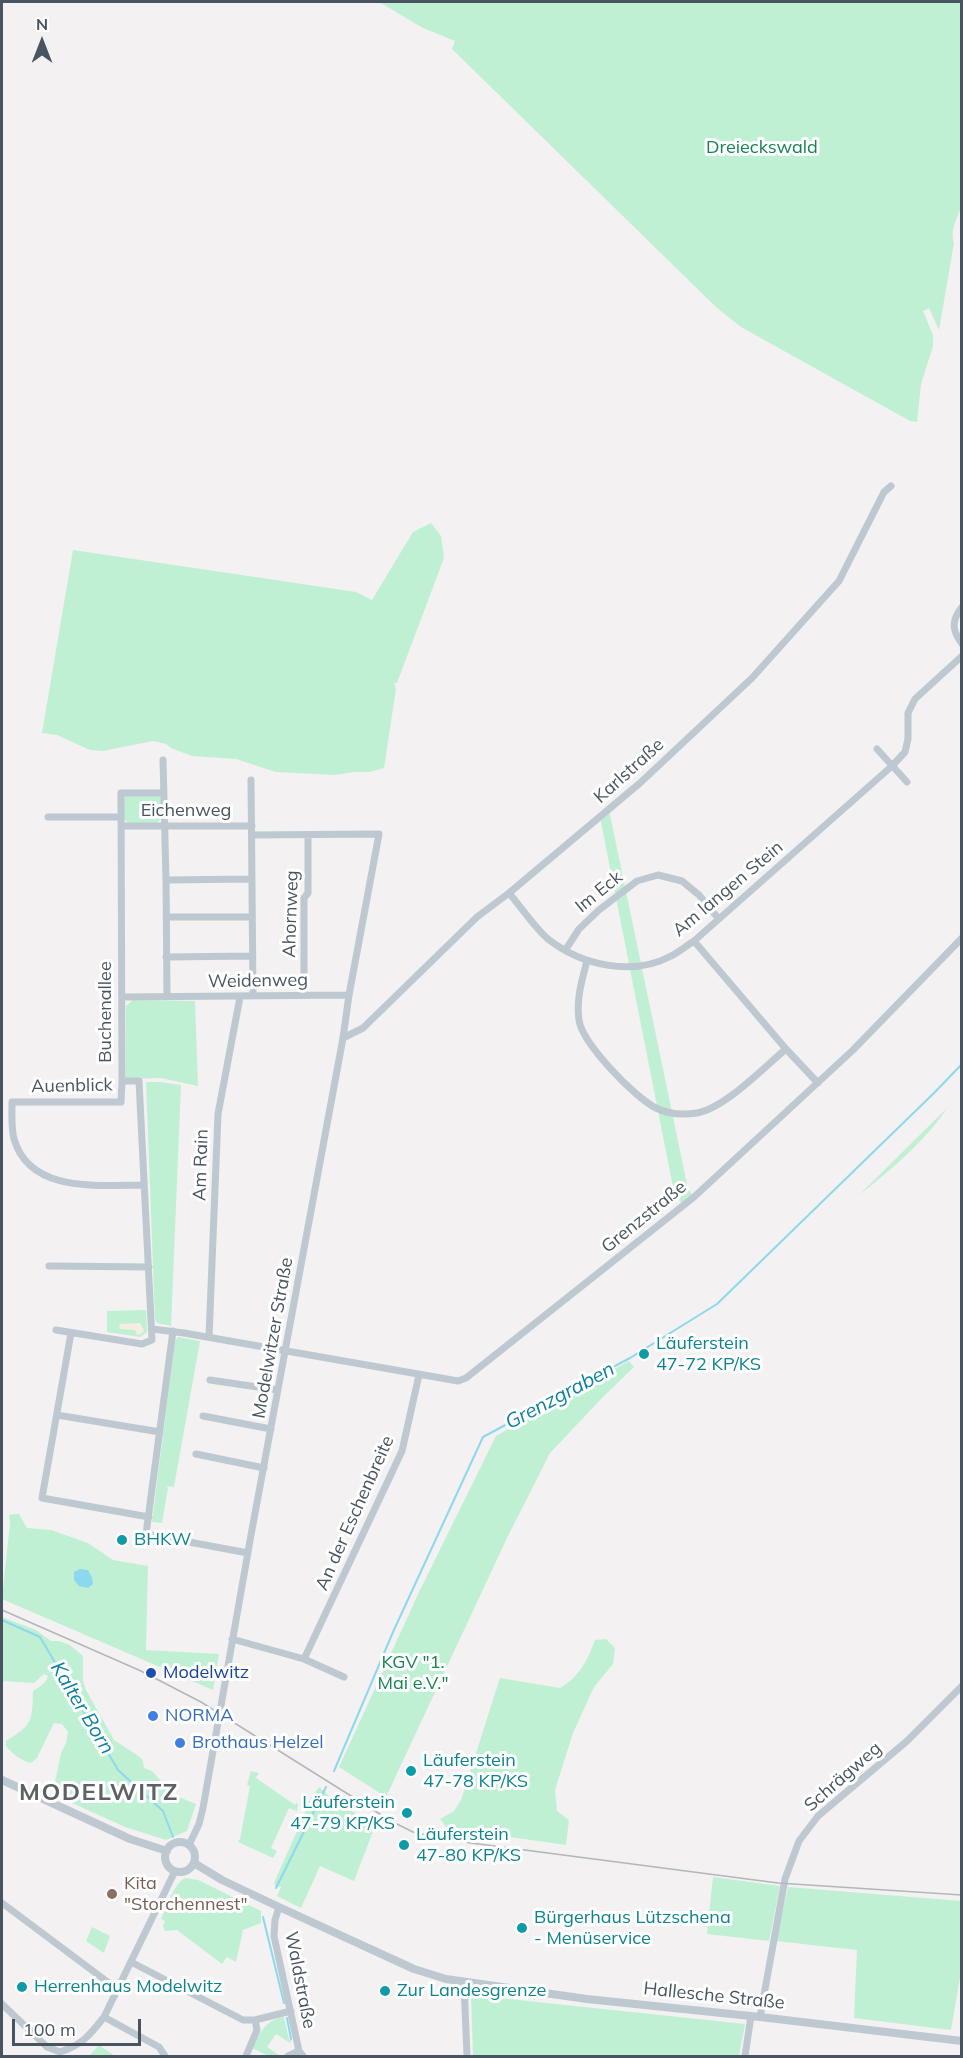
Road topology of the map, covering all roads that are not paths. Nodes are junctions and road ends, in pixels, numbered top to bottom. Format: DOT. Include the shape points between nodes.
graph roads {
  1 [pos="891,486"];
  2 [pos="962,607"];
  3 [pos="962,644"];
  4 [pos="962,656"];
  5 [pos="877,749"];
  6 [pos="163,760"];
  7 [pos="892,766"];
  8 [pos="251,780"];
  9 [pos="907,782"];
  10 [pos="164,793"];
  11 [pos="48,817"];
  12 [pos="121,818"];
  13 [pos="121,826"];
  14 [pos="165,826"];
  15 [pos="252,826"];
  16 [pos="379,834"];
  17 [pos="253,835"];
  18 [pos="308,835"];
  19 [pos="252,879"];
  20 [pos="166,880"];
  21 [pos="509,893"];
  22 [pos="166,917"];
  23 [pos="252,917"];
  24 [pos="718,918"];
  25 [pos="962,938"];
  26 [pos="694,941"];
  27 [pos="566,949"];
  28 [pos="252,956"];
  29 [pos="166,957"];
  30 [pos="587,961"];
  31 [pos="253,995"];
  32 [pos="304,995"];
  33 [pos="349,995"];
  34 [pos="122,997"];
  35 [pos="167,997"];
  36 [pos="240,997"];
  37 [pos="344,1038"];
  38 [pos="786,1049"];
  39 [pos="122,1081"];
  40 [pos="818,1083"];
  41 [pos="144,1185"];
  42 [pos="49,1266"];
  43 [pos="149,1267"];
  44 [pos="152,1329"];
  45 [pos="56,1330"];
  46 [pos="173,1331"];
  47 [pos="71,1333"];
  48 [pos="209,1337"];
  49 [pos="285,1351"];
  50 [pos="419,1375"];
  51 [pos="210,1380"];
  52 [pos="278,1390"];
  53 [pos="57,1415"];
  54 [pos="203,1416"];
  55 [pos="271,1429"];
  56 [pos="160,1432"];
  57 [pos="196,1454"];
  58 [pos="264,1468"];
  59 [pos="149,1517"];
  60 [pos="248,1553"];
  61 [pos="232,1640"];
  62 [pos="304,1659"];
  63 [pos="344,1677"];
  64 [pos="962,1686"];
  65 [pos="2,1780"];
  66 [pos="189,1845"];
  67 [pos="167,1851"];
  68 [pos="194,1863"];
  69 [pos="175,1871"];
  70 [pos="2,1904"];
  71 [pos="279,1907"];
  72 [pos="131,1962"];
  73 [pos="464,1983"];
  74 [pos="117,1989"];
  75 [pos="2,2004"];
  76 [pos="291,2011"];
  77 [pos="756,2016"];
  78 [pos="104,2017"];
  79 [pos="255,2020"];
  80 [pos="962,2041"];
  81 [pos="301,2054"];
  82 [pos="165,2056"];
  83 [pos="246,2056"];
  84 [pos="288,2056"];
  85 [pos="466,2056"];
  86 [pos="745,2056"];
  1 -- 21 [label="street, Karlstraße" via="884,492 839,581 752,678 640,783"];
  2 -- 3 [label="street" via="955,615 953,631"];
  4 -- 7 [label="street, Am langen Stein" via="915,699 908,713 905,752"];
  5 -- 7 [label="street"];
  6 -- 10 [label="street"];
  7 -- 9 [label="street"];
  7 -- 24 [label="street, Am langen Stein"];
  8 -- 15 [label="street"];
  10 -- 12 [label="street, Buchenallee" via="121,793"];
  10 -- 14 [label="street"];
  11 -- 12 [label="street, Eichenweg"];
  12 -- 13 [label="street, Buchenallee"];
  13 -- 14 [label="street, Eichenweg"];
  13 -- 34 [label="street, Buchenallee"];
  14 -- 15 [label="street, Eichenweg"];
  14 -- 20 [label="street"];
  15 -- 17 [label="street"];
  16 -- 18 [label="street, Eichenweg"];
  16 -- 33 [label="street, Modelwitzer Straße"];
  17 -- 18 [label="street, Eichenweg"];
  17 -- 19 [label="street"];
  18 -- 32 [label="street, Ahornweg"];
  19 -- 20 [label="street"];
  19 -- 23 [label="street"];
  20 -- 22 [label="street"];
  21 -- 27 [label="street, Am langen Stein" via="548,938"];
  21 -- 37 [label="street, Karlstraße" via="477,917 363,1028"];
  22 -- 23 [label="street"];
  22 -- 29 [label="street"];
  23 -- 28 [label="street"];
  24 -- 26 [label="street, Am langen Stein"];
  24 -- 27 [label="street, Im Eck" via="682,881 658,875 637,881 599,910"];
  25 -- 40 [label="street, Grenzstraße"];
  26 -- 30 [label="street, Am langen Stein" via="669,957 644,966 615,967"];
  26 -- 38 [label="street"];
  27 -- 30 [label="street, Am langen Stein"];
  28 -- 29 [label="street"];
  28 -- 31 [label="street"];
  29 -- 35 [label="street"];
  30 -- 38 [label="street" via="578,995 579,1022 588,1043 641,1100 658,1109 675,1114 716,1108"];
  31 -- 32 [label="street, Weidenweg"];
  31 -- 36 [label="street, Weidenweg"];
  32 -- 33 [label="street, Weidenweg"];
  33 -- 37 [label="street, Modelwitzer Straße"];
  34 -- 35 [label="street, Weidenweg"];
  34 -- 39 [label="street, Buchenallee"];
  35 -- 36 [label="street, Weidenweg"];
  36 -- 48 [label="street, Am Rain" via="218,1114"];
  37 -- 49 [label="street, Modelwitzer Straße"];
  38 -- 40 [label="street"];
  39 -- 41 [label="street, Buchenallee" via="139,1081"];
  39 -- 41 [label="street, Auenblick" via="121,1102 12,1102 15,1141 27,1163 44,1175 70,1184"];
  40 -- 50 [label="street, Grenzstraße" via="694,1197 466,1378 458,1382"];
  41 -- 43 [label="street, Buchenallee"];
  42 -- 43 [label="street"];
  43 -- 44 [label="street, Buchenallee"];
  44 -- 46 [label="street, Grenzstraße"];
  44 -- 47 [label="street" via="152,1340 142,1344"];
  45 -- 47 [label="street"];
  46 -- 48 [label="street, Grenzstraße"];
  46 -- 56 [label="street"];
  47 -- 53 [label="street"];
  48 -- 49 [label="street, Grenzstraße"];
  49 -- 50 [label="street, Grenzstraße"];
  49 -- 52 [label="street, Modelwitzer Straße"];
  50 -- 62 [label="street, An der Eschenbreite" via="402,1451"];
  51 -- 52 [label="street"];
  52 -- 55 [label="street, Modelwitzer Straße"];
  53 -- 56 [label="street"];
  53 -- 59 [label="street" via="42,1498"];
  54 -- 55 [label="street"];
  55 -- 58 [label="street, Modelwitzer Straße"];
  56 -- 59 [label="street"];
  57 -- 58 [label="street"];
  58 -- 60 [label="street, Modelwitzer Straße"];
  59 -- 60 [label="street" via="146,1534"];
  60 -- 61 [label="street, Modelwitzer Straße"];
  61 -- 62 [label="street"];
  61 -- 66 [label="street, Modelwitzer Straße" via="203,1808"];
  62 -- 63 [label="street"];
  64 -- 77 [label="street, Schrägweg" via="907,1741 818,1816 799,1841 785,1879"];
  65 -- 67 [label="street" via="130,1839"];
  66 -- 67 [label="street" via="177,1843"];
  66 -- 68 [label="street" via="195,1853"];
  67 -- 69 [label="street" via="166,1860"];
  68 -- 69 [label="street" via="184,1871"];
  68 -- 71 [label="street, Hallesche Straße"];
  69 -- 72 [label="street"];
  70 -- 74 [label="street"];
  71 -- 73 [label="street, Hallesche Straße" via="414,1969"];
  71 -- 76 [label="street, Waldstraße" via="274,1936"];
  72 -- 74 [label="street"];
  72 -- 79 [label="street" via="235,2018"];
  73 -- 77 [label="street, Hallesche Straße"];
  73 -- 85 [label="street"];
  74 -- 78 [label="street"];
  75 -- 78 [label="street" via="47,2046 60,2052 75,2047"];
  76 -- 79 [label="street"];
  76 -- 81 [label="street, Waldstraße"];
  77 -- 80 [label="street, Hallesche Straße"];
  77 -- 86 [label="street, Schrägweg"];
  78 -- 82 [label="street" via="159,2047"];
  79 -- 83 [label="street" via="257,2030"];
  81 -- 84 [label="street"];
}
